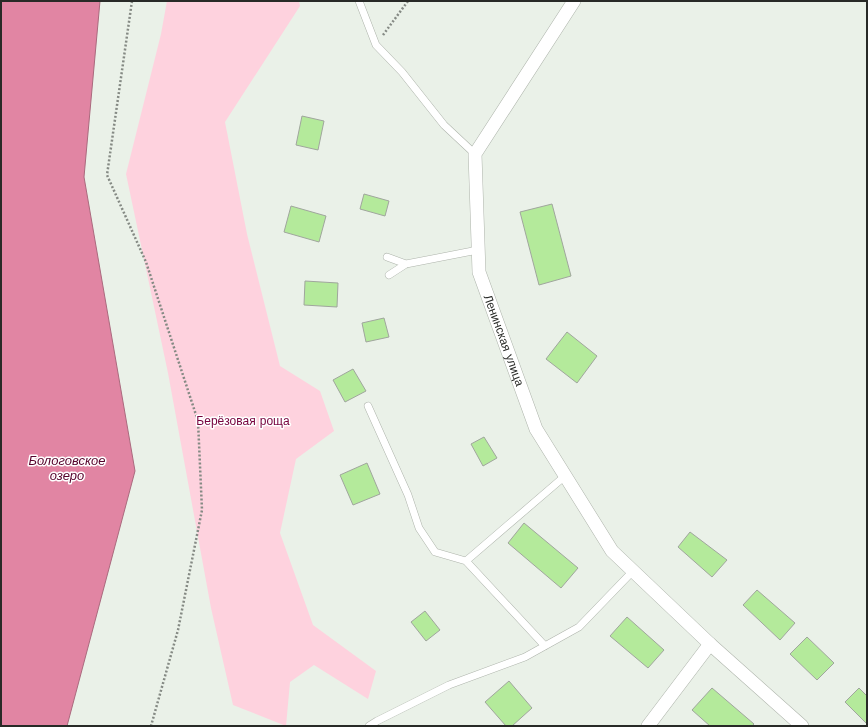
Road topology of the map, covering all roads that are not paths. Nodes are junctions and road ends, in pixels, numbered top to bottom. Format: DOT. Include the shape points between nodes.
graph roads {
  1 [pos="359,1"];
  2 [pos="574,1"];
  3 [pos="476,154"];
  4 [pos="478,250"];
  5 [pos="387,257"];
  6 [pos="406,264"];
  7 [pos="389,274"];
  8 [pos="368,406"];
  9 [pos="565,476"];
  10 [pos="466,561"];
  11 [pos="633,572"];
  12 [pos="710,644"];
  13 [pos="545,646"];
  14 [pos="369,726"];
  15 [pos="648,726"];
  16 [pos="802,726"];
  1 -- 3 [label="lane" via="376,45 402,72 444,125"];
  2 -- 3 [label="street"];
  3 -- 4 [label="street, Ленинская улица"];
  4 -- 6 [label="lane"];
  4 -- 9 [label="street, Ленинская улица" via="479,272 536,429"];
  5 -- 6 [label="lane"];
  6 -- 7 [label="lane"];
  8 -- 10 [label="lane" via="408,495 419,528 435,552"];
  9 -- 10 [label="lane"];
  9 -- 11 [label="street, Ленинская улица" via="612,551"];
  10 -- 13 [label="lane"];
  11 -- 12 [label="street, Ленинская улица"];
  11 -- 13 [label="lane" via="579,627"];
  12 -- 15 [label="street"];
  12 -- 16 [label="street, Ленинская улица"];
  13 -- 14 [label="lane" via="525,657 449,685"];
}
